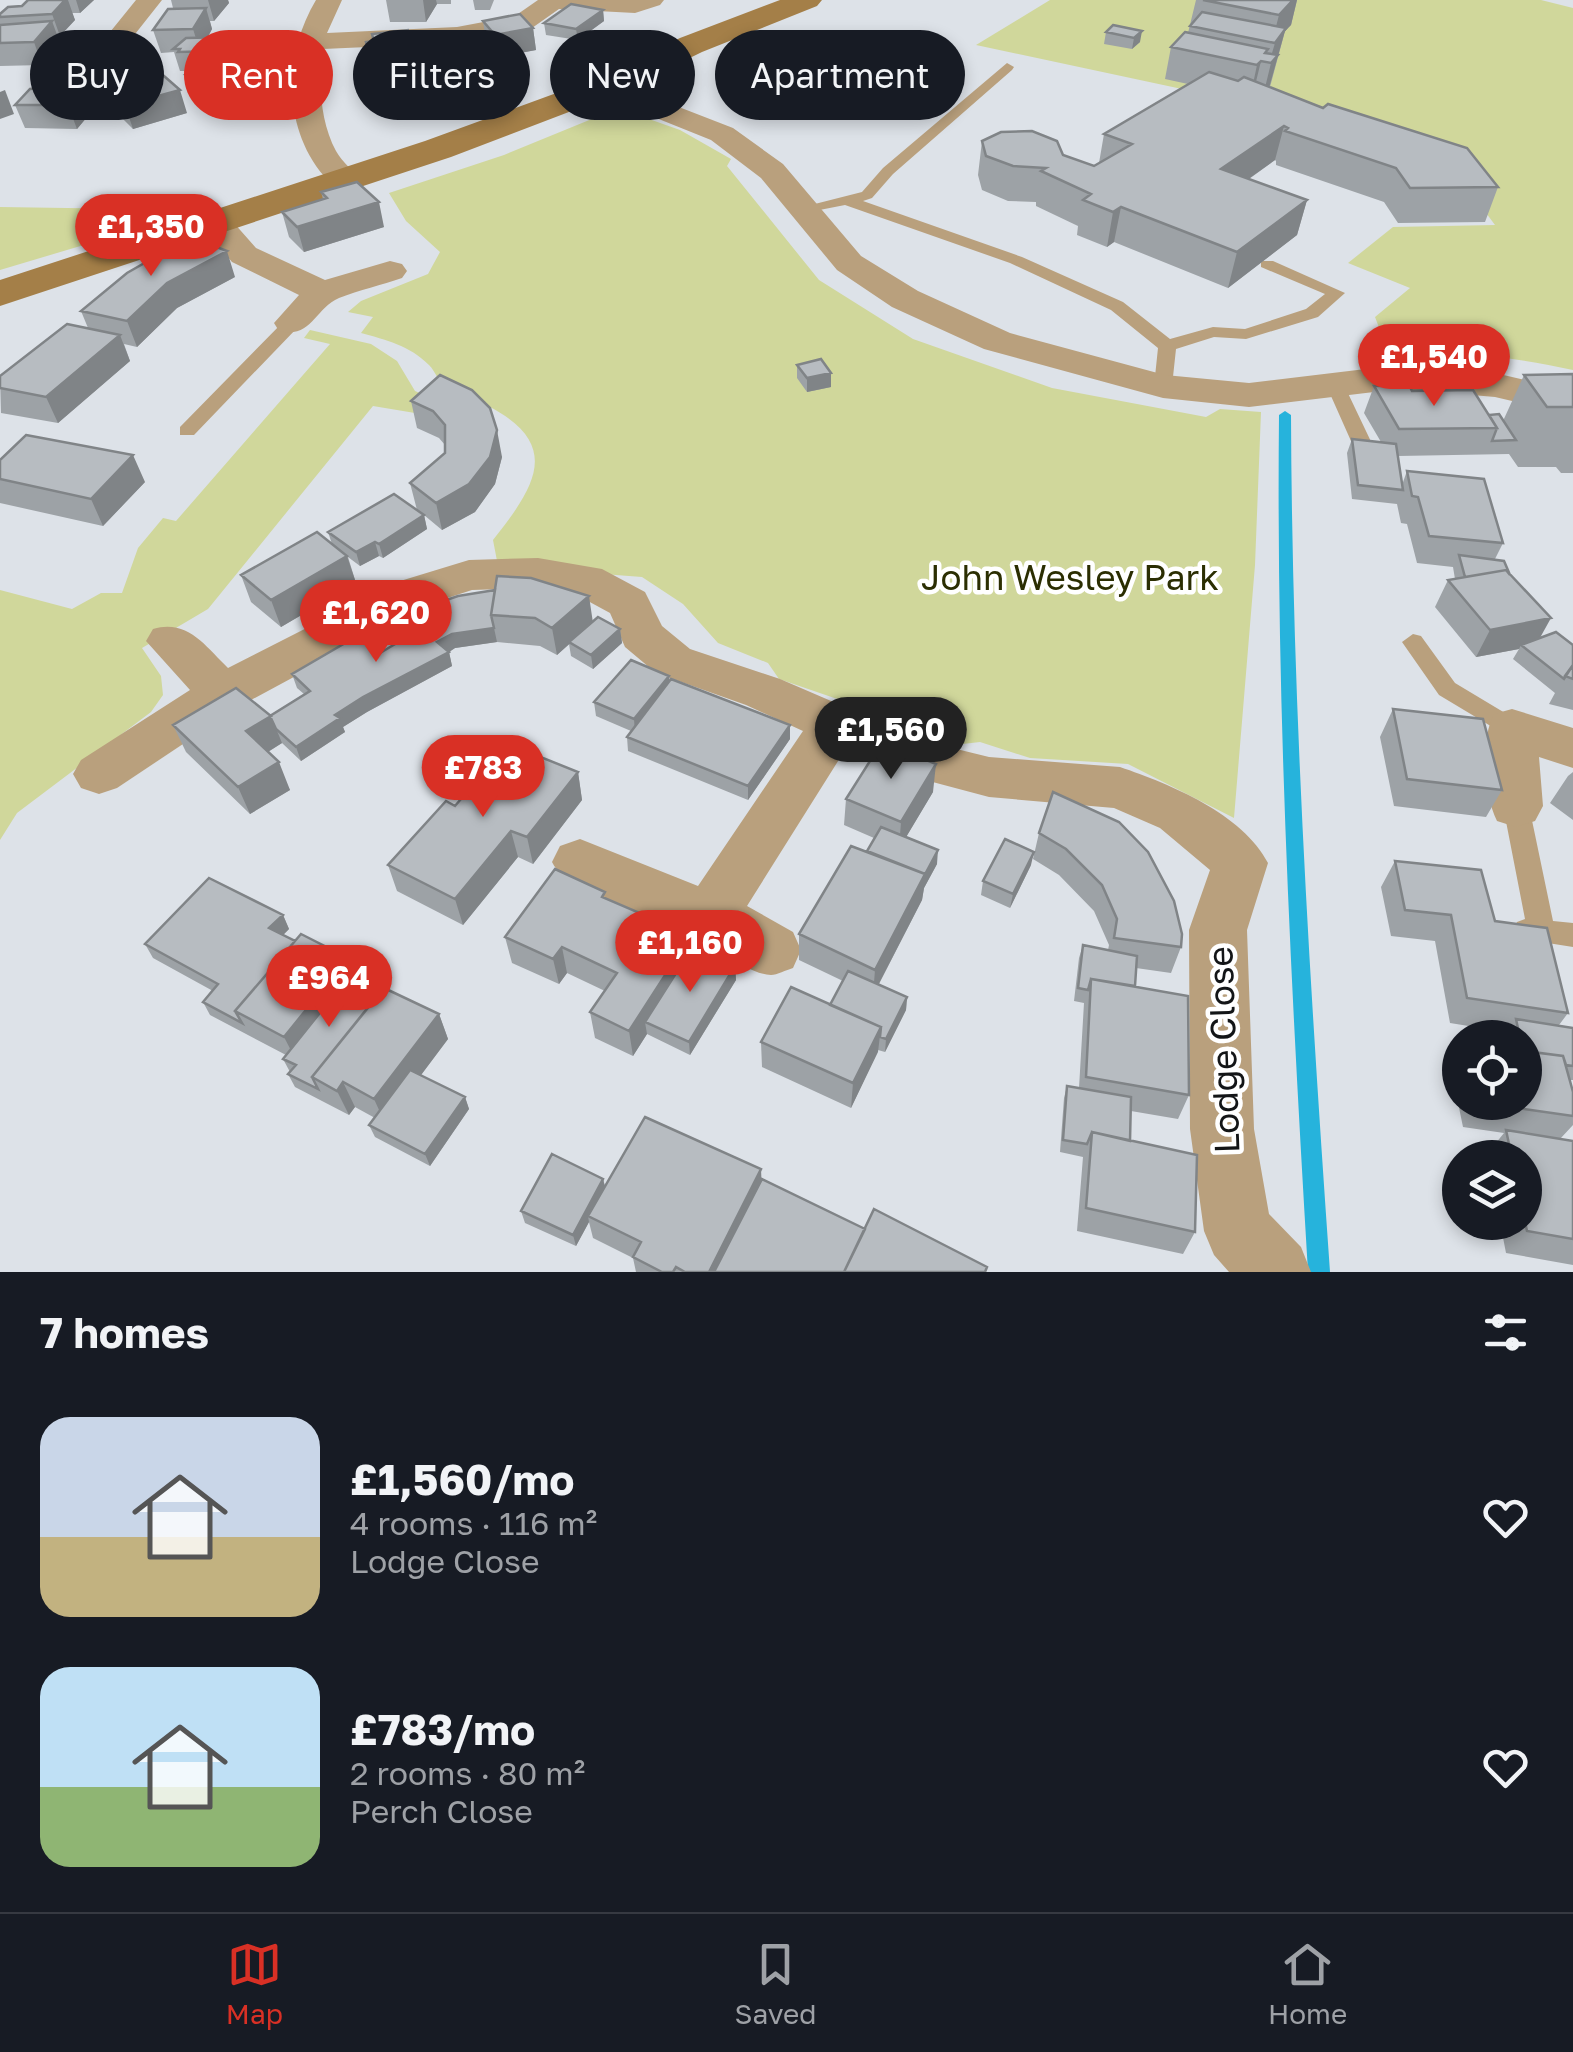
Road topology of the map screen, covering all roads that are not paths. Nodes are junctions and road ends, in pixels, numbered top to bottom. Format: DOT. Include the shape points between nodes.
graph roads {
  1 [pos="149,0"];
  2 [pos="328,0"];
  3 [pos="552,0"];
  4 [pos="651,0"];
  5 [pos="808,0"];
  6 [pos="125,30"];
  7 [pos="316,30"];
  8 [pos="333,41"];
  9 [pos="695,43"];
  10 [pos="1007,67"];
  11 [pos="550,107"];
  12 [pos="308,120"];
  13 [pos="687,120"];
  14 [pos="344,182"];
  15 [pos="846,200"];
  16 [pos="804,211"];
  17 [pos="214,221"];
  18 [pos="1267,264"];
  19 [pos="390,272"];
  20 [pos="322,292"];
  21 [pos="0,294"];
  22 [pos="292,324"];
  23 [pos="1167,346"];
  24 [pos="1162,386"];
  25 [pos="1336,387"];
  26 [pos="1573,403"];
  27 [pos="187,431"];
  28 [pos="1365,450"];
  29 [pos="170,641"];
  30 [pos="1413,642"];
  31 [pos="223,693"];
  32 [pos="835,723"];
  33 [pos="1512,728"];
  34 [pos="1573,748"];
  35 [pos="98,774"];
  36 [pos="1516,806"];
  37 [pos="580,862"];
  38 [pos="711,914"];
  39 [pos="1506,928"];
  40 [pos="1541,931"];
  41 [pos="1573,935"];
  42 [pos="772,950"];
  43 [pos="1276,1272"];
  1 -- 6 [label="street"];
  2 -- 7 [label="street"];
  3 -- 4 [label="street"];
  3 -- 8 [label="street" via="523,22 456,35"];
  5 -- 9 [label="street"];
  10 -- 15 [label="lane" via="867,196"];
  11 -- 14 [label="street"];
  12 -- 14 [label="street"];
  13 -- 16 [label="street" via="722,134 772,170"];
  14 -- 17 [label="street"];
  15 -- 16 [label="lane"];
  15 -- 23 [label="lane" via="1016,260 1102,299"];
  16 -- 24 [label="street" via="849,263 905,299 997,341"];
  17 -- 20 [label="street" via="244,255"];
  17 -- 21 [label="street"];
  18 -- 23 [label="lane" via="1337,293 1312,313 1246,334 1213,332"];
  19 -- 20 [label="street"];
  20 -- 22 [label="street"];
  22 -- 27 [label="lane"];
  23 -- 24 [label="lane"];
  24 -- 25 [label="street" via="1249,394"];
  25 -- 26 [label="street" via="1437,380"];
  25 -- 28 [label="lane"];
  29 -- 31 [label="street"];
  30 -- 33 [label="lane" via="1447,689"];
  31 -- 32 [label="street, Lodge Close" via="413,593 468,575 538,573 586,580 629,602 642,635 673,660"];
  31 -- 35 [label="street, Lodge Close"];
  32 -- 38 [label="street"];
  32 -- 43 [label="street, Lodge Close" via="913,758 989,777 1120,788 1179,813 1240,863 1218,930 1222,1129 1238,1230"];
  33 -- 34 [label="street"];
  33 -- 36 [label="street"];
  36 -- 40 [label="lane"];
  37 -- 38 [label="street"];
  38 -- 42 [label="street"];
  39 -- 40 [label="lane"];
  40 -- 41 [label="lane"];
}
